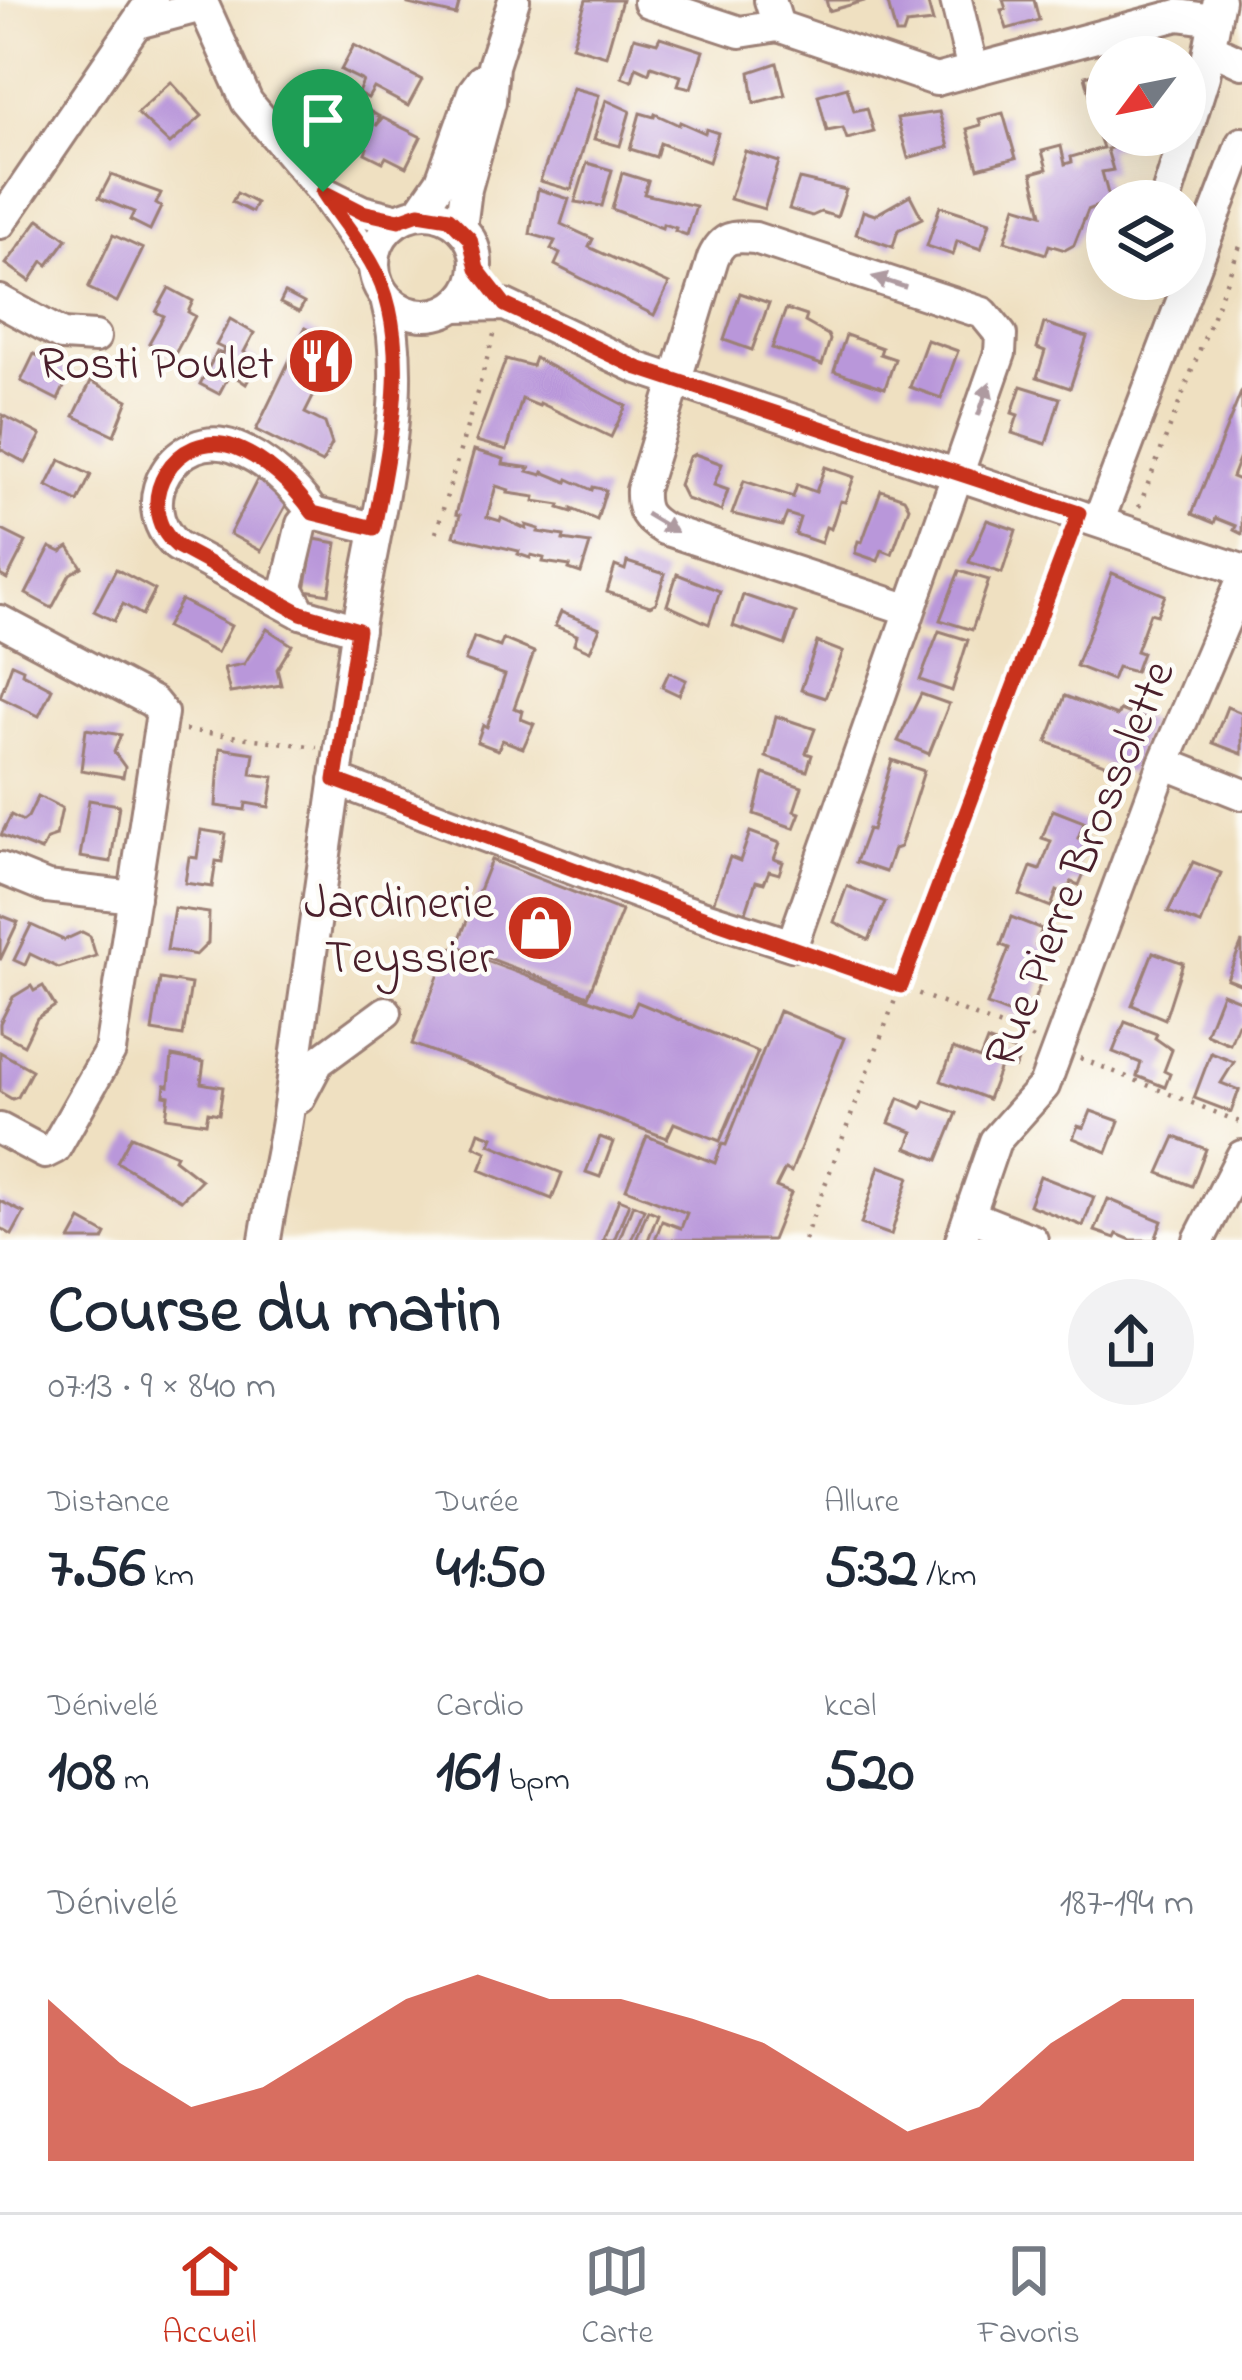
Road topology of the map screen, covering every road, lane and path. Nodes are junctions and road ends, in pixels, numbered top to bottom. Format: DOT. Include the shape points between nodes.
graph roads {
  1 [pos="514,0"];
  2 [pos="956,0"];
  3 [pos="649,2"];
  4 [pos="202,3"];
  5 [pos="146,11"];
  6 [pos="774,13"];
  7 [pos="1215,23"];
  8 [pos="1242,63"];
  9 [pos="493,66"];
  10 [pos="973,70"];
  11 [pos="1242,142"];
  12 [pos="1171,180"];
  13 [pos="323,192"];
  14 [pos="409,216"];
  15 [pos="0,223"];
  16 [pos="461,227"];
  17 [pos="1242,241"];
  18 [pos="374,266"];
  19 [pos="477,269"];
  20 [pos="386,298"];
  21 [pos="0,301"];
  22 [pos="447,310"];
  23 [pos="501,312"];
  24 [pos="95,337"];
  25 [pos="675,381"];
  26 [pos="395,412"];
  27 [pos="958,472"];
  28 [pos="313,513"];
  29 [pos="1089,516"];
  30 [pos="374,528"];
  31 [pos="1130,530"];
  32 [pos="436,532"];
  33 [pos="1242,570"];
  34 [pos="1242,580"];
  35 [pos="910,610"];
  36 [pos="301,613"];
  37 [pos="0,621"];
  38 [pos="358,630"];
  39 [pos="160,727"];
  40 [pos="1164,763"];
  41 [pos="338,765"];
  42 [pos="1242,794"];
  43 [pos="0,868"];
  44 [pos="134,897"];
  45 [pos="792,945"];
  46 [pos="901,986"];
  47 [pos="386,1012"];
  48 [pos="1058,1049"];
  49 [pos="287,1122"];
  50 [pos="1242,1123"];
  51 [pos="0,1129"];
  52 [pos="1242,1156"];
  53 [pos="966,1228"];
  54 [pos="266,1240"];
  55 [pos="804,1240"];
  56 [pos="1032,1240"];
  57 [pos="1199,1240"];
  1 -- 9 [label="street"];
  2 -- 10 [label="street"];
  3 -- 6 [label="street" via="740,32"];
  4 -- 5 [label="street"];
  4 -- 13 [label="street" via="247,102"];
  5 -- 15 [label="street"];
  6 -- 10 [label="street" via="936,80"];
  7 -- 8 [label="street"];
  7 -- 10 [label="street" via="1178,15"];
  7 -- 12 [label="street"];
  9 -- 14 [label="street" via="473,92 441,181"];
  9 -- 16 [label="street"];
  11 -- 29 [label="street"];
  13 -- 14 [label="street" via="362,212"];
  13 -- 18 [label="street"];
  14 -- 16 [label="street" via="449,218"];
  14 -- 18 [label="street" via="376,248"];
  16 -- 19 [label="street"];
  17 -- 31 [label="path"];
  18 -- 20 [label="street"];
  19 -- 22 [label="street" via="466,296"];
  19 -- 23 [label="street"];
  20 -- 22 [label="street" via="419,315"];
  20 -- 26 [label="street"];
  21 -- 24 [label="street" via="62,335"];
  22 -- 23 [label="street"];
  22 -- 26 [label="street" via="414,353"];
  23 -- 25 [label="street"];
  23 -- 32 [label="path"];
  25 -- 27 [label="street"];
  27 -- 25 [label="street, one-way" via="1000,353 997,326 982,313 755,238 719,244"];
  25 -- 35 [label="street, one-way" via="642,490 650,521"];
  26 -- 30 [label="street"];
  27 -- 29 [label="street"];
  27 -- 35 [label="street"];
  28 -- 30 [label="street"];
  28 -- 36 [label="street" via="302,524 287,587"];
  28 -- 36 [label="street" via="292,484 232,446 183,453 154,503 162,533 177,546"];
  29 -- 31 [label="street"];
  29 -- 46 [label="path"];
  30 -- 38 [label="street"];
  31 -- 33 [label="street"];
  34 -- 40 [label="street, Rue Pierre Brossolette"];
  35 -- 45 [label="street"];
  36 -- 38 [label="street"];
  37 -- 39 [label="street" via="153,702"];
  38 -- 41 [label="street"];
  39 -- 41 [label="path"];
  39 -- 44 [label="street"];
  40 -- 42 [label="street"];
  40 -- 48 [label="street, Rue Pierre Brossolette"];
  41 -- 45 [label="street" via="683,910"];
  41 -- 49 [label="street"];
  43 -- 44 [label="street" via="47,887"];
  44 -- 51 [label="street" via="110,1051 55,1148 45,1153"];
  45 -- 46 [label="path"];
  46 -- 48 [label="path"];
  46 -- 55 [label="path"];
  47 -- 49 [label="street" via="318,1062"];
  48 -- 50 [label="path"];
  48 -- 53 [label="street, Rue Pierre Brossolette" via="1044,1086 995,1141"];
  49 -- 54 [label="street"];
  52 -- 57 [label="street"];
  53 -- 56 [label="street"];
}
